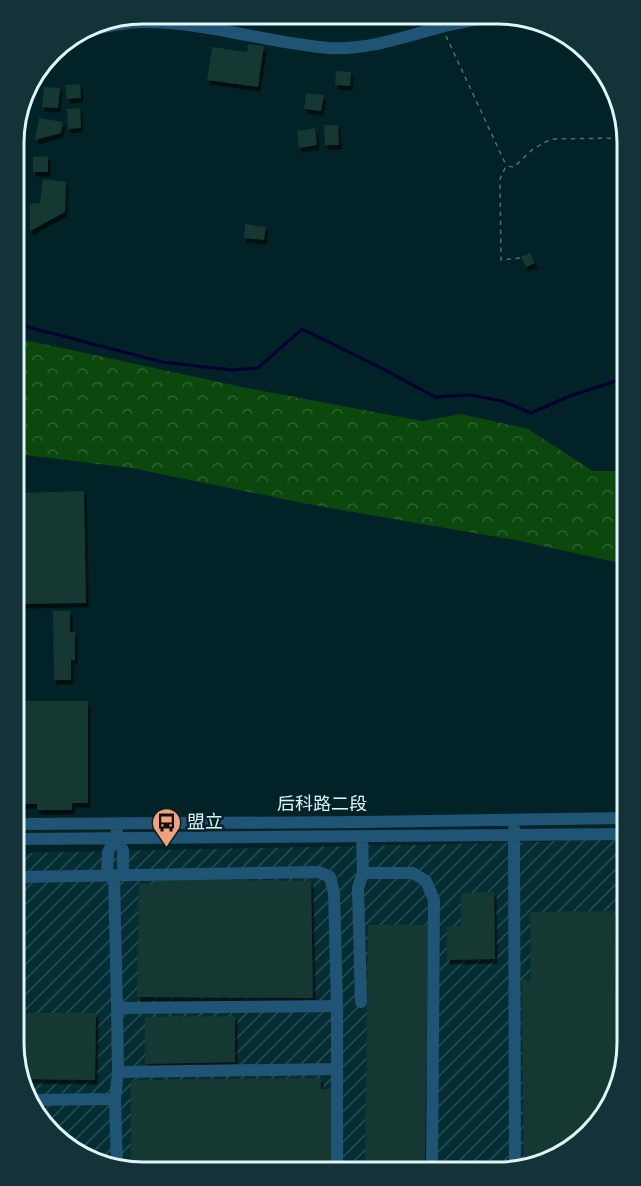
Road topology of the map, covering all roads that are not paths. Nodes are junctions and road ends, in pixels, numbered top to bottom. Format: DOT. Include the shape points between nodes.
graph roads {
  1 [pos="179,24"];
  2 [pos="458,24"];
  3 [pos="617,818"];
  4 [pos="513,819"];
  5 [pos="117,823"];
  6 [pos="24,824"];
  7 [pos="617,834"];
  8 [pos="514,835"];
  9 [pos="362,836"];
  10 [pos="117,837"];
  11 [pos="24,839"];
  12 [pos="363,873"];
  13 [pos="115,875"];
  14 [pos="24,878"];
  15 [pos="361,1002"];
  16 [pos="337,1006"];
  17 [pos="117,1008"];
  18 [pos="336,1069"];
  19 [pos="118,1072"];
  20 [pos="115,1099"];
  21 [pos="38,1100"];
  22 [pos="117,1159"];
  23 [pos="515,1161"];
  24 [pos="336,1162"];
  25 [pos="432,1162"];
  1 -- 2 [label="street" via="330,48 394,41"];
  3 -- 4 [label="street, 后科路二段"];
  4 -- 5 [label="street, 后科路二段"];
  4 -- 8 [label="street"];
  5 -- 6 [label="street, 后科路二段"];
  5 -- 10 [label="street"];
  7 -- 8 [label="street, 后科路二段"];
  8 -- 9 [label="street, 后科路二段"];
  8 -- 23 [label="street"];
  9 -- 10 [label="street, 后科路二段"];
  9 -- 12 [label="street"];
  10 -- 11 [label="street, 后科路二段"];
  10 -- 13 [label="street" via="108,852"];
  12 -- 15 [label="street" via="358,888"];
  12 -- 25 [label="street" via="413,873 426,881 434,900"];
  13 -- 14 [label="street"];
  13 -- 16 [label="street" via="319,872 330,877 334,893"];
  13 -- 17 [label="street"];
  16 -- 17 [label="street"];
  16 -- 18 [label="street"];
  17 -- 19 [label="street"];
  18 -- 19 [label="street"];
  18 -- 24 [label="street"];
  19 -- 20 [label="street"];
  20 -- 21 [label="street"];
  20 -- 22 [label="street"];
}
